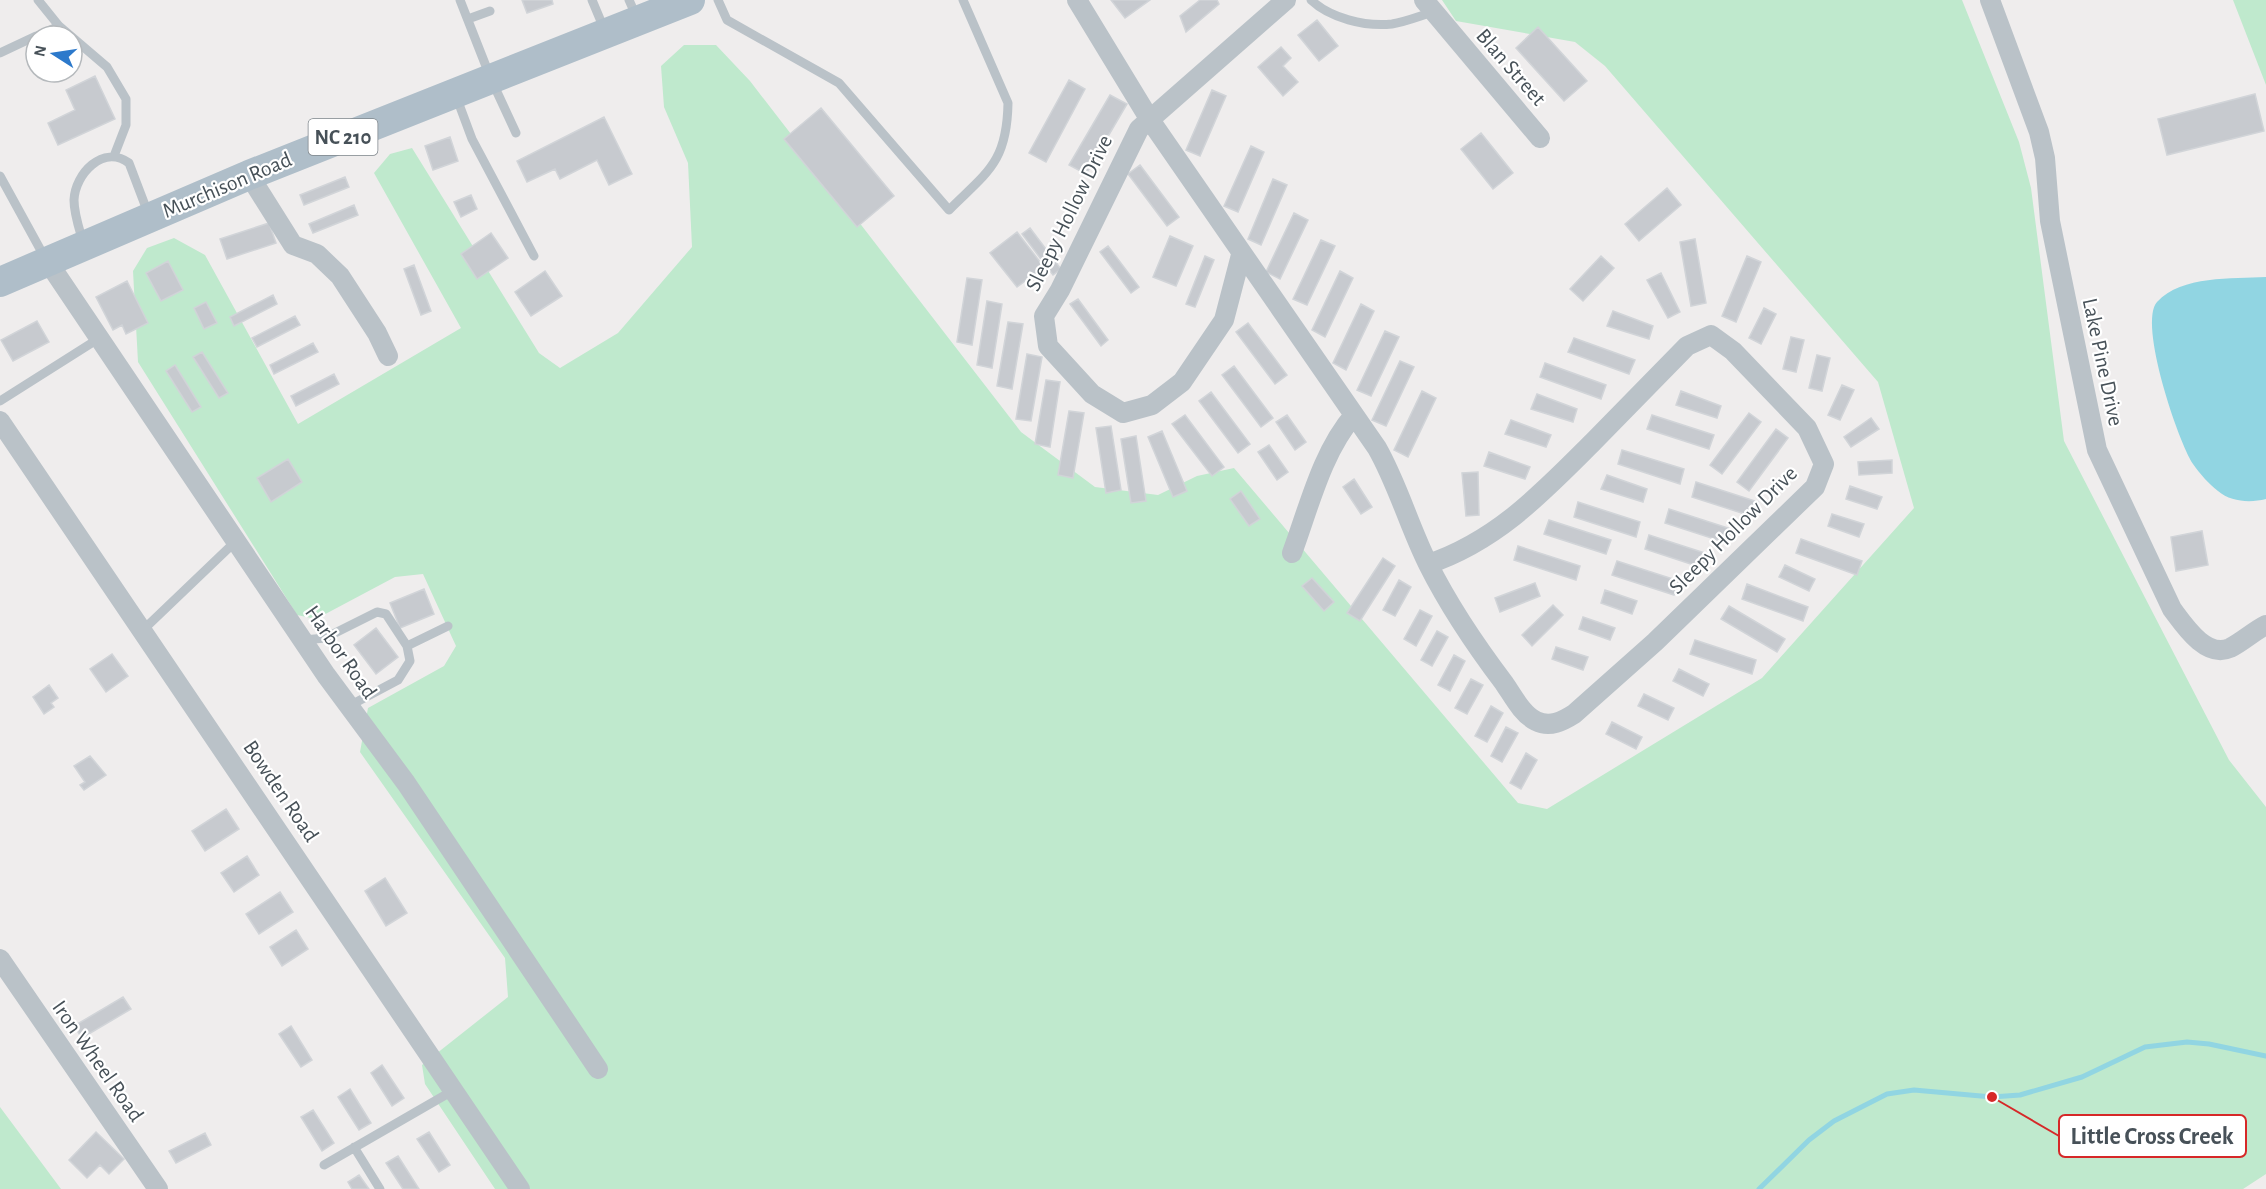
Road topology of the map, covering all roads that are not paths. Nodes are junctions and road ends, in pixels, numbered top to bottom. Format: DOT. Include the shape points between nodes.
graph roads {
  1 [pos="38,0"];
  2 [pos="460,0"];
  3 [pos="592,0"];
  4 [pos="687,0"];
  5 [pos="718,0"];
  6 [pos="963,0"];
  7 [pos="1077,0"];
  8 [pos="1286,0"];
  9 [pos="1311,0"];
  10 [pos="1990,0"];
  11 [pos="1428,6"];
  12 [pos="633,10"];
  13 [pos="490,11"];
  14 [pos="468,19"];
  15 [pos="58,24"];
  16 [pos="605,33"];
  17 [pos="24,42"];
  18 [pos="84,47"];
  19 [pos="0,53"];
  20 [pos="491,79"];
  21 [pos="455,93"];
  22 [pos="1150,120"];
  23 [pos="516,134"];
  24 [pos="1540,138"];
  25 [pos="114,156"];
  26 [pos="249,175"];
  27 [pos="0,176"];
  28 [pos="10,195"];
  29 [pos="0,199"];
  30 [pos="150,218"];
  31 [pos="84,246"];
  32 [pos="1241,255"];
  33 [pos="534,256"];
  34 [pos="48,262"];
  35 [pos="0,282"];
  36 [pos="98,339"];
  37 [pos="388,356"];
  38 [pos="0,401"];
  39 [pos="1354,415"];
  40 [pos="0,421"];
  41 [pos="236,541"];
  42 [pos="1292,553"];
  43 [pos="1428,564"];
  44 [pos="2266,625"];
  45 [pos="448,626"];
  46 [pos="142,630"];
  47 [pos="304,640"];
  48 [pos="408,646"];
  49 [pos="349,706"];
  50 [pos="0,959"];
  51 [pos="598,1069"];
  52 [pos="454,1090"];
  53 [pos="354,1147"];
  54 [pos="324,1165"];
  55 [pos="158,1189"];
  56 [pos="380,1189"];
  57 [pos="520,1189"];
  1 -- 15 [label="lane"];
  2 -- 14 [label="lane"];
  3 -- 16 [label="lane"];
  4 -- 12 [label="main road, Murchison Road / NC 210"];
  5 -- 6 [label="lane" via="727,20 839,83 949,210 982,179 1000,155 1008,118 1008,103"];
  7 -- 22 [label="street, Sleepy Hollow Drive"];
  8 -- 22 [label="street"];
  9 -- 11 [label="lane" via="1321,10 1359,22 1392,24"];
  10 -- 44 [label="street, Lake Pine Drive" via="2039,132 2050,221 2097,450 2172,609 2204,647 2228,649"];
  11 -- 24 [label="street, Blan Street"];
  12 -- 16 [label="main road, Murchison Road / NC 210"];
  13 -- 14 [label="lane"];
  14 -- 20 [label="lane"];
  16 -- 20 [label="main road, Murchison Road / NC 210"];
  17 -- 19 [label="lane"];
  18 -- 25 [label="lane" via="106,67 126,99 126,125"];
  20 -- 21 [label="main road, Murchison Road / NC 210"];
  20 -- 23 [label="lane"];
  21 -- 26 [label="main road, Murchison Road / NC 210"];
  21 -- 33 [label="lane" via="472,139"];
  22 -- 32 [label="street, Sleepy Hollow Drive"];
  22 -- 32 [label="street, Sleepy Hollow Drive" via="1139,129 1125,152 1044,316 1048,346 1092,394 1123,413 1152,405 1182,382 1224,320"];
  25 -- 30 [label="lane" via="129,163"];
  25 -- 31 [label="lane" via="93,164 76,186 75,214"];
  26 -- 30 [label="main road, Murchison Road / NC 210"];
  26 -- 37 [label="street" via="293,245 317,254 340,276"];
  27 -- 28 [label="lane"];
  28 -- 29 [label="lane"];
  28 -- 34 [label="lane"];
  30 -- 31 [label="main road, Murchison Road / NC 210"];
  31 -- 34 [label="main road, Murchison Road / NC 210"];
  32 -- 39 [label="street, Sleepy Hollow Drive"];
  34 -- 35 [label="main road, Murchison Road / NC 210"];
  34 -- 36 [label="street, Harbor Road"];
  36 -- 38 [label="lane"];
  36 -- 41 [label="street, Harbor Road"];
  39 -- 42 [label="street" via="1330,453"];
  39 -- 43 [label="street, Sleepy Hollow Drive" via="1391,472"];
  40 -- 46 [label="street, Bowden Road"];
  41 -- 46 [label="lane"];
  41 -- 47 [label="street, Harbor Road"];
  43 -- 43 [label="street, Sleepy Hollow Drive" via="1485,659 1527,714 1537,722 1560,722 1655,642 1815,487 1824,464 1807,428 1733,351 1711,335 1687,346 1533,503 1494,533"];
  45 -- 48 [label="lane"];
  46 -- 52 [label="street, Bowden Road"];
  47 -- 48 [label="lane" via="325,638 371,614 383,612"];
  47 -- 49 [label="street, Harbor Road"];
  48 -- 49 [label="lane" via="410,661 398,680"];
  49 -- 51 [label="street, Harbor Road" via="406,783"];
  50 -- 55 [label="street, Iron Wheel Road"];
  52 -- 53 [label="lane"];
  52 -- 57 [label="street, Bowden Road"];
  53 -- 54 [label="lane"];
  53 -- 56 [label="lane"];
}
